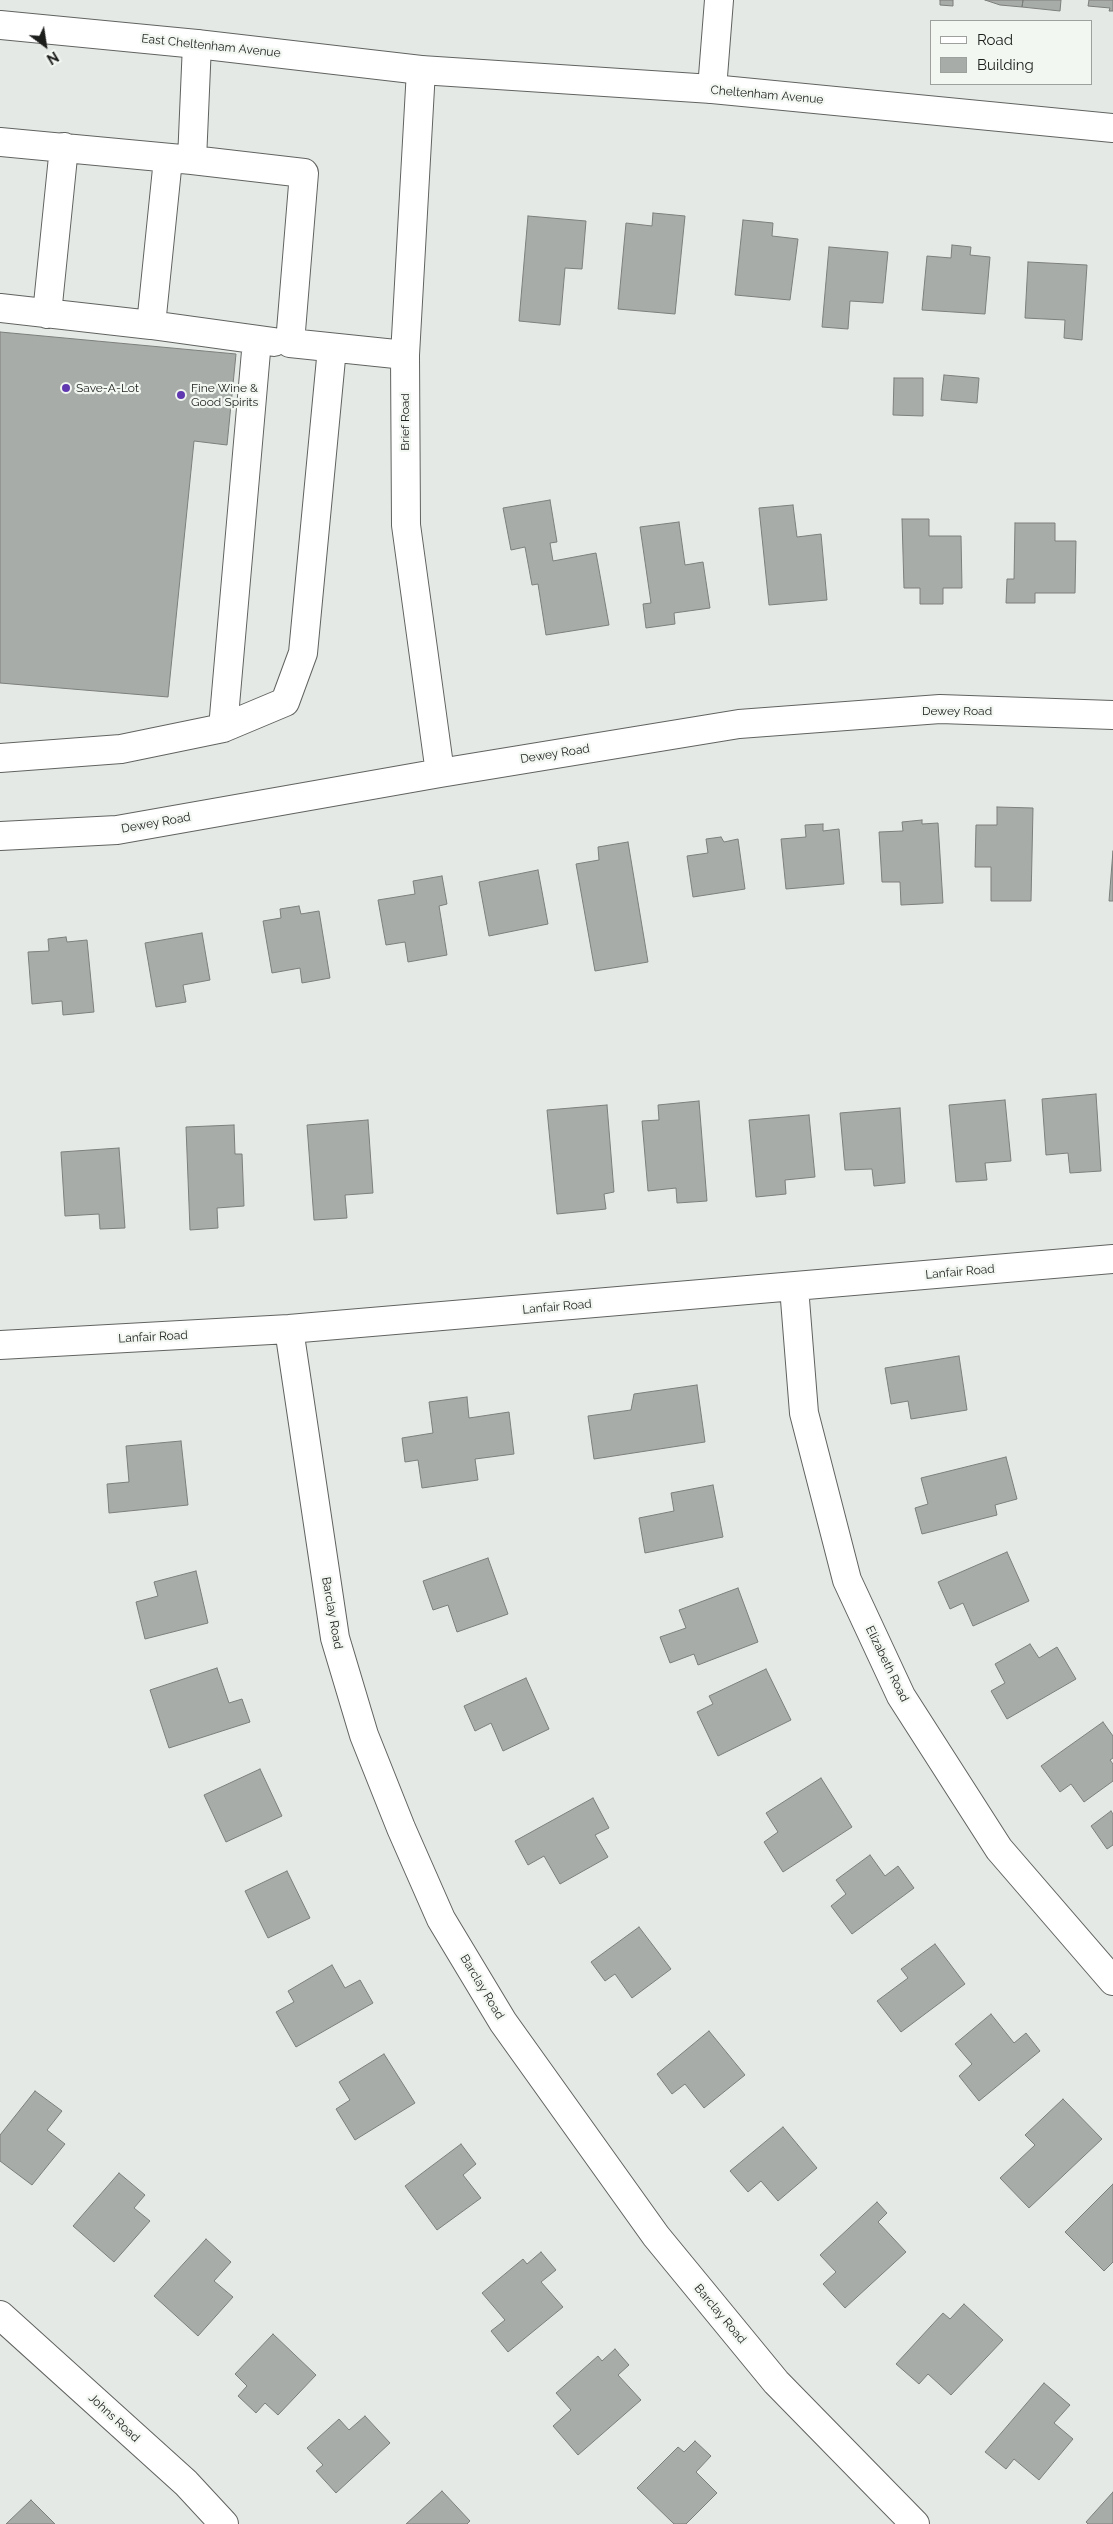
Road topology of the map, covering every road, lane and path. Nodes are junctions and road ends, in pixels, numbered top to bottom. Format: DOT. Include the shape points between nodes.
graph roads {
  1 [pos="719,0"];
  2 [pos="0,26"];
  3 [pos="197,44"];
  4 [pos="421,70"];
  5 [pos="712,89"];
  6 [pos="1113,128"];
  7 [pos="0,142"];
  8 [pos="64,147"];
  9 [pos="180,159"];
  10 [pos="0,308"];
  11 [pos="47,314"];
  12 [pos="152,325"];
  13 [pos="257,340"];
  14 [pos="290,343"];
  15 [pos="332,348"];
  16 [pos="404,355"];
  17 [pos="1113,715"];
  18 [pos="223,728"];
  19 [pos="0,758"];
  20 [pos="440,773"];
  21 [pos="0,836"];
  22 [pos="1113,1259"];
  23 [pos="794,1287"];
  24 [pos="289,1329"];
  25 [pos="0,1345"];
  26 [pos="1113,1982"];
  27 [pos="0,2315"];
  28 [pos="224,2524"];
  29 [pos="915,2524"];
  1 -- 5 [label="main road"];
  2 -- 3 [label="main road, East Cheltenham Avenue"];
  3 -- 4 [label="main road, East Cheltenham Avenue"];
  3 -- 9 [label="main road"];
  4 -- 5 [label="main road, Cheltenham Avenue"];
  4 -- 16 [label="main road, Brief Road"];
  5 -- 6 [label="main road, Cheltenham Avenue"];
  7 -- 8 [label="main road"];
  8 -- 9 [label="main road"];
  8 -- 11 [label="main road"];
  9 -- 12 [label="main road"];
  9 -- 14 [label="main road" via="304,173"];
  10 -- 11 [label="main road"];
  11 -- 12 [label="main road"];
  12 -- 13 [label="main road"];
  13 -- 14 [label="main road"];
  13 -- 18 [label="main road"];
  14 -- 15 [label="main road"];
  15 -- 16 [label="main road"];
  15 -- 18 [label="main road" via="302,653 285,702"];
  16 -- 20 [label="main road, Brief Road" via="406,525"];
  17 -- 20 [label="main road, Dewey Road" via="940,709 739,724"];
  18 -- 19 [label="main road" via="122,748"];
  20 -- 21 [label="main road, Dewey Road" via="117,830"];
  22 -- 23 [label="main road, Lanfair Road"];
  23 -- 24 [label="main road, Lanfair Road"];
  23 -- 26 [label="main road, Elizabeth Road" via="804,1413 847,1580 901,1696 999,1848"];
  24 -- 25 [label="main road, Lanfair Road"];
  24 -- 29 [label="main road, Barclay Road" via="335,1638 364,1735 441,1919 503,2022 656,2236 776,2382"];
  27 -- 28 [label="main road, Johns Road" via="186,2483"];
}
